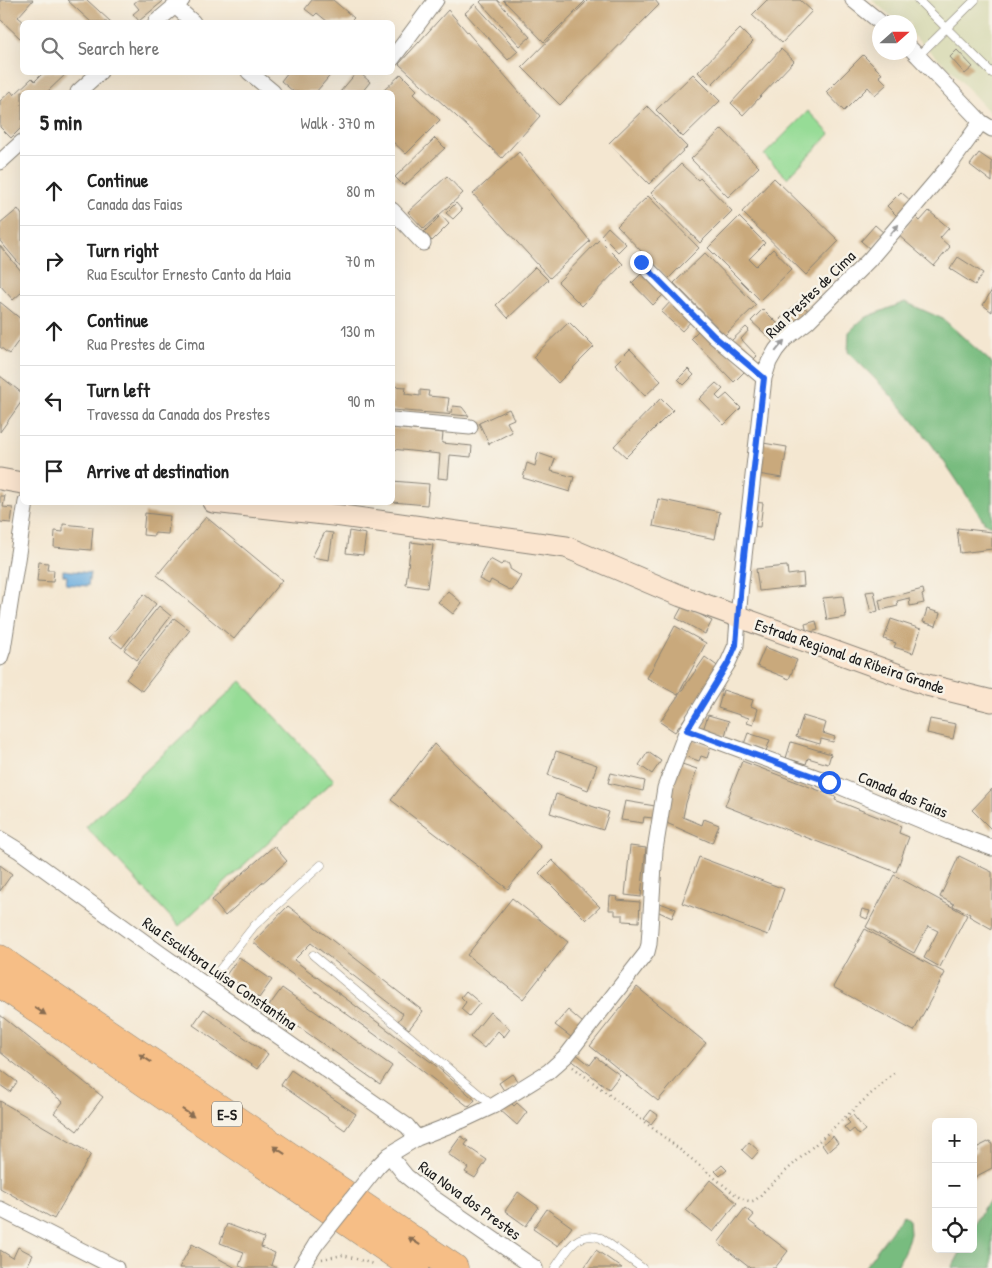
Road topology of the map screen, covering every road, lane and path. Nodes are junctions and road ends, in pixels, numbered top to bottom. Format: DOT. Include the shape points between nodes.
graph roads {
  1 [pos="436,0"];
  2 [pos="853,0"];
  3 [pos="918,0"];
  4 [pos="975,0"];
  5 [pos="179,3"];
  6 [pos="872,15"];
  7 [pos="158,20"];
  8 [pos="192,20"];
  9 [pos="946,28"];
  10 [pos="917,50"];
  11 [pos="395,55"];
  12 [pos="917,55"];
  13 [pos="992,73"];
  14 [pos="97,75"];
  15 [pos="253,75"];
  16 [pos="80,90"];
  17 [pos="271,90"];
  18 [pos="987,125"];
  19 [pos="20,144"];
  20 [pos="0,162"];
  21 [pos="395,213"];
  22 [pos="423,243"];
  23 [pos="641,262"];
  24 [pos="764,378"];
  25 [pos="395,420"];
  26 [pos="470,427"];
  27 [pos="0,479"];
  28 [pos="20,483"];
  29 [pos="26,505"];
  30 [pos="269,505"];
  31 [pos="343,509"];
  32 [pos="738,616"];
  33 [pos="0,658"];
  34 [pos="992,701"];
  35 [pos="687,730"];
  36 [pos="0,839"];
  37 [pos="992,848"];
  38 [pos="321,865"];
  39 [pos="313,955"];
  40 [pos="0,959"];
  41 [pos="0,983"];
  42 [pos="207,986"];
  43 [pos="563,1060"];
  44 [pos="895,1072"];
  45 [pos="493,1106"];
  46 [pos="417,1138"];
  47 [pos="390,1156"];
  48 [pos="0,1209"];
  49 [pos="302,1265"];
  50 [pos="116,1268"];
  51 [pos="379,1268"];
  52 [pos="415,1268"];
  53 [pos="454,1268"];
  54 [pos="535,1268"];
  55 [pos="554,1268"];
  56 [pos="642,1268"];
  1 -- 11 [label="street"];
  2 -- 6 [label="street"];
  3 -- 9 [label="lane"];
  4 -- 9 [label="lane"];
  5 -- 7 [label="street"];
  5 -- 8 [label="street"];
  9 -- 10 [label="lane"];
  9 -- 13 [label="lane"];
  12 -- 18 [label="street"];
  14 -- 16 [label="street"];
  15 -- 17 [label="street"];
  24 -- 18 [label="street, Rua Prestes de Cima, one-way" via="776,350 869,260"];
  19 -- 20 [label="street"];
  21 -- 22 [label="street"];
  23 -- 24 [label="street" via="714,336"];
  24 -- 32 [label="street, Rua Prestes de Cima"];
  25 -- 26 [label="street"];
  27 -- 28 [label="main road"];
  29 -- 33 [label="street"];
  30 -- 31 [label="main road, Estrada Regional da Ribeira Grande"];
  31 -- 32 [label="main road, Estrada Regional da Ribeira Grande" via="566,547 681,596"];
  32 -- 34 [label="main road, Estrada Regional da Ribeira Grande" via="927,686"];
  32 -- 35 [label="street, Rua Prestes de Cima" via="736,645 728,663"];
  35 -- 37 [label="street, Canada das Faias" via="829,782"];
  35 -- 43 [label="street, Rua Prestes de Cima" via="664,788 655,850 647,952"];
  36 -- 42 [label="street, Rua Escultora Luísa Constantina"];
  38 -- 42 [label="lane" via="254,926"];
  39 -- 45 [label="lane"];
  53 -- 40 [label="highway, E-S, one-way"];
  41 -- 52 [label="highway, E-S, one-way"];
  42 -- 46 [label="street, Rua Escultora Luísa Constantina" via="407,1126"];
  43 -- 44 [label="path" via="737,1196 752,1202"];
  43 -- 45 [label="street, Rua Prestes de Cima"];
  45 -- 46 [label="street, Rua Prestes de Cima"];
  46 -- 47 [label="street, Rua Prestes de Cima"];
  47 -- 49 [label="street, Rua Prestes de Cima, bridge" via="377,1167"];
  47 -- 54 [label="street, Rua Nova dos Prestes" via="406,1176 432,1197"];
  48 -- 50 [label="street"];
  49 -- 51 [label="path" via="342,1255"];
  55 -- 56 [label="lane" via="575,1241 594,1236"];
}
